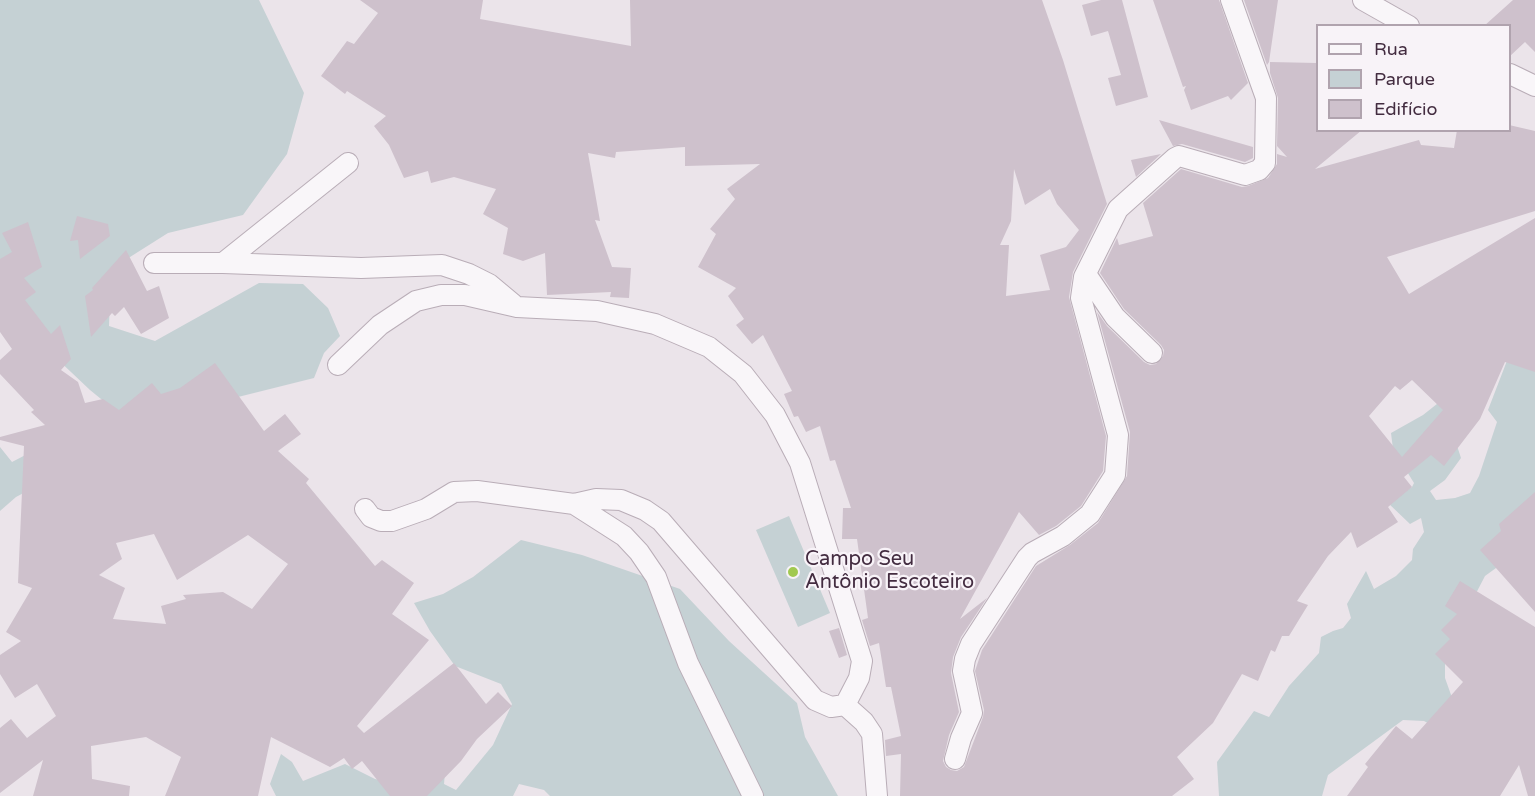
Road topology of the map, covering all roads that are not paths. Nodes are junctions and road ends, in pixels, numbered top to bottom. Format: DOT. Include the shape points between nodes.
graph roads {
  1 [pos="1231,0"];
  2 [pos="1363,0"];
  3 [pos="1405,24"];
  4 [pos="1511,75"];
  5 [pos="1535,87"];
  6 [pos="348,164"];
  7 [pos="154,263"];
  8 [pos="223,263"];
  9 [pos="1086,274"];
  10 [pos="517,307"];
  11 [pos="1152,353"];
  12 [pos="338,365"];
  13 [pos="574,504"];
  14 [pos="364,509"];
  15 [pos="845,705"];
  16 [pos="955,759"];
  17 [pos="753,796"];
  18 [pos="877,796"];
  1 -- 9 [label="street" via="1266,98 1263,168 1245,175 1175,158 1118,209"];
  2 -- 3 [label="street"];
  4 -- 5 [label="street"];
  6 -- 8 [label="street"];
  7 -- 8 [label="street"];
  8 -- 10 [label="street" via="442,265 489,284"];
  9 -- 11 [label="street" via="1115,317"];
  9 -- 16 [label="street" via="1081,298 1118,435 1115,476 1090,514 1027,558 971,644 963,671 972,713"];
  10 -- 12 [label="street" via="465,295 416,301 380,325"];
  10 -- 15 [label="street" via="597,311 655,324 709,346 743,374 775,415 800,462 862,661 859,678"];
  13 -- 14 [label="street" via="477,490 454,492 426,510 392,521 371,518"];
  13 -- 15 [label="street" via="597,499 621,500 661,521 815,700 831,707"];
  13 -- 17 [label="street" via="624,536 656,577 688,663"];
  15 -- 18 [label="street" via="872,734"];
}
